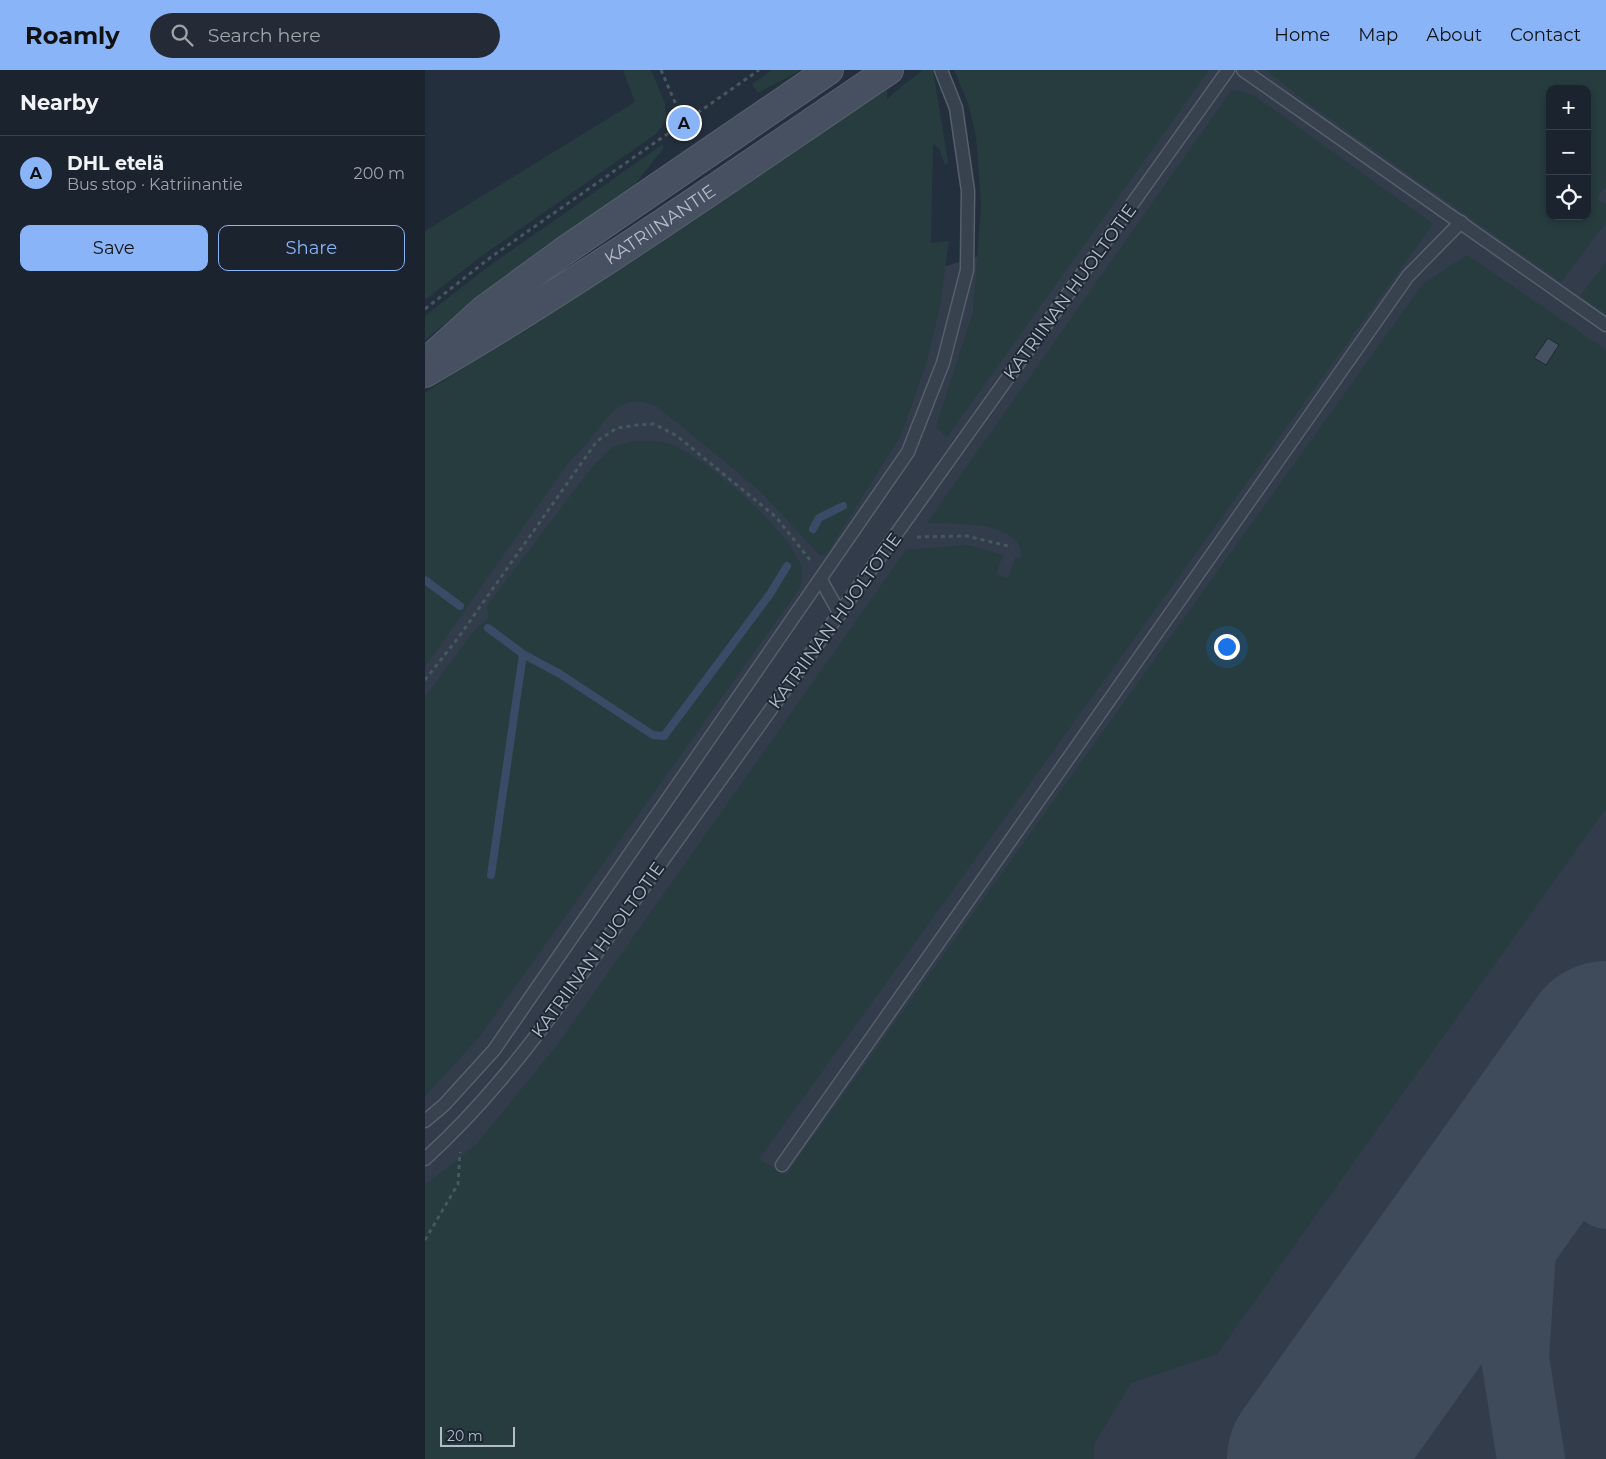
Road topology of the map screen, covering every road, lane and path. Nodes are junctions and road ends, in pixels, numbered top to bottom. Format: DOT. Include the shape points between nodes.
graph roads {
  1 [pos="661,70"];
  2 [pos="759,70"];
  3 [pos="829,70"];
  4 [pos="889,70"];
  5 [pos="941,70"];
  6 [pos="1228,70"];
  7 [pos="1243,70"];
  8 [pos="684,123"];
  9 [pos="1461,222"];
  10 [pos="425,309"];
  11 [pos="1606,325"];
  12 [pos="425,363"];
  13 [pos="425,373"];
  14 [pos="894,538"];
  15 [pos="1012,547"];
  16 [pos="821,580"];
  17 [pos="840,614"];
  18 [pos="425,680"];
  19 [pos="425,1121"];
  20 [pos="463,1124"];
  21 [pos="425,1159"];
  22 [pos="782,1165"];
  23 [pos="425,1240"];
  1 -- 8 [label="path"];
  2 -- 8 [label="path"];
  3 -- 12 [label="main road, KATRIINANTIE" via="563,252 485,309"];
  4 -- 13 [label="main road, KATRIINANTIE" via="587,273"];
  5 -- 16 [label="lane" via="956,108 968,192 967,270 943,363 908,452"];
  6 -- 14 [label="lane, KATRIINAN HUOLTOTIE"];
  7 -- 9 [label="lane"];
  8 -- 10 [label="path" via="491,257"];
  9 -- 11 [label="lane"];
  9 -- 22 [label="lane" via="1408,276"];
  14 -- 15 [label="path" via="967,536"];
  14 -- 17 [label="lane, KATRIINAN HUOLTOTIE"];
  16 -- 17 [label="lane"];
  16 -- 18 [label="path" via="807,555 776,517 677,436 654,424 617,428 597,441"];
  16 -- 19 [label="lane" via="494,1050"];
  17 -- 20 [label="lane, KATRIINAN HUOLTOTIE" via="512,1069"];
  20 -- 21 [label="lane, KATRIINAN HUOLTOTIE"];
  20 -- 23 [label="path" via="458,1184"];
}
